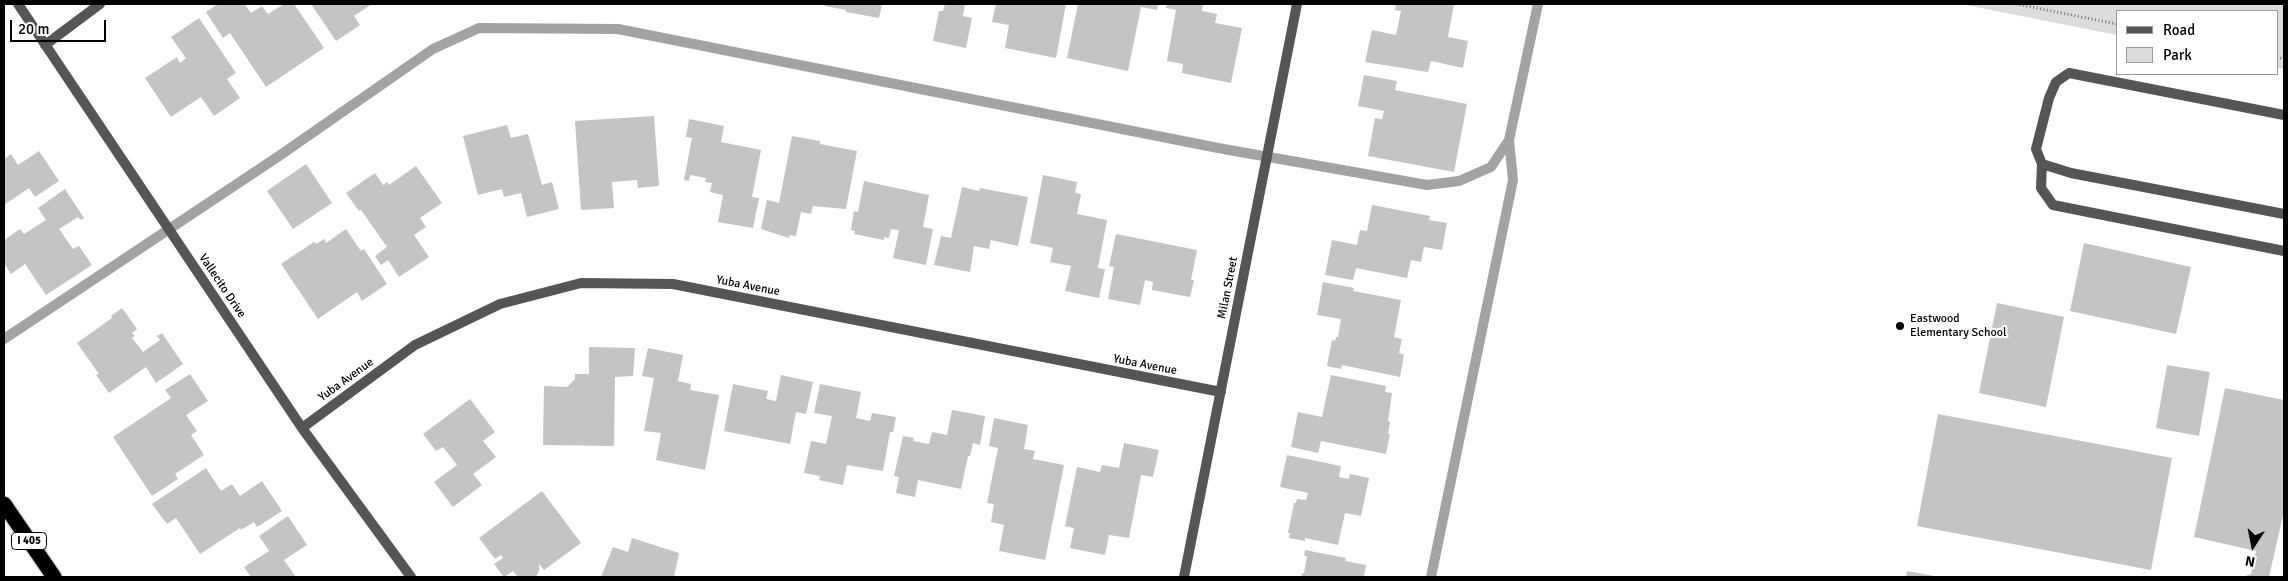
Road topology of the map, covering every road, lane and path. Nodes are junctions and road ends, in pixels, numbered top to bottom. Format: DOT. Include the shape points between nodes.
graph roads {
  1 [pos="18,4"];
  2 [pos="100,4"];
  3 [pos="1297,4"];
  4 [pos="2016,4"];
  5 [pos="2116,24"];
  6 [pos="45,45"];
  7 [pos="2284,115"];
  8 [pos="2042,164"];
  9 [pos="2284,214"];
  10 [pos="2284,251"];
  11 [pos="1221,392"];
  12 [pos="302,428"];
  13 [pos="4,504"];
  14 [pos="54,577"];
  15 [pos="411,577"];
  16 [pos="1184,577"];
  1 -- 6 [label="street, Vallecito Drive"];
  2 -- 6 [label="street"];
  3 -- 11 [label="street, Milan Street"];
  4 -- 5 [label="path"];
  6 -- 12 [label="street, Vallecito Drive"];
  7 -- 8 [label="street" via="2069,73 2056,82 2049,98 2036,149"];
  8 -- 9 [label="street" via="2071,173"];
  8 -- 10 [label="street" via="2040,188 2053,205"];
  11 -- 12 [label="street, Yuba Avenue" via="673,284 581,283 500,304 415,345"];
  11 -- 16 [label="street, Milan Street"];
  12 -- 15 [label="street, Vallecito Drive"];
  13 -- 14 [label="highway, I 405"];
}
